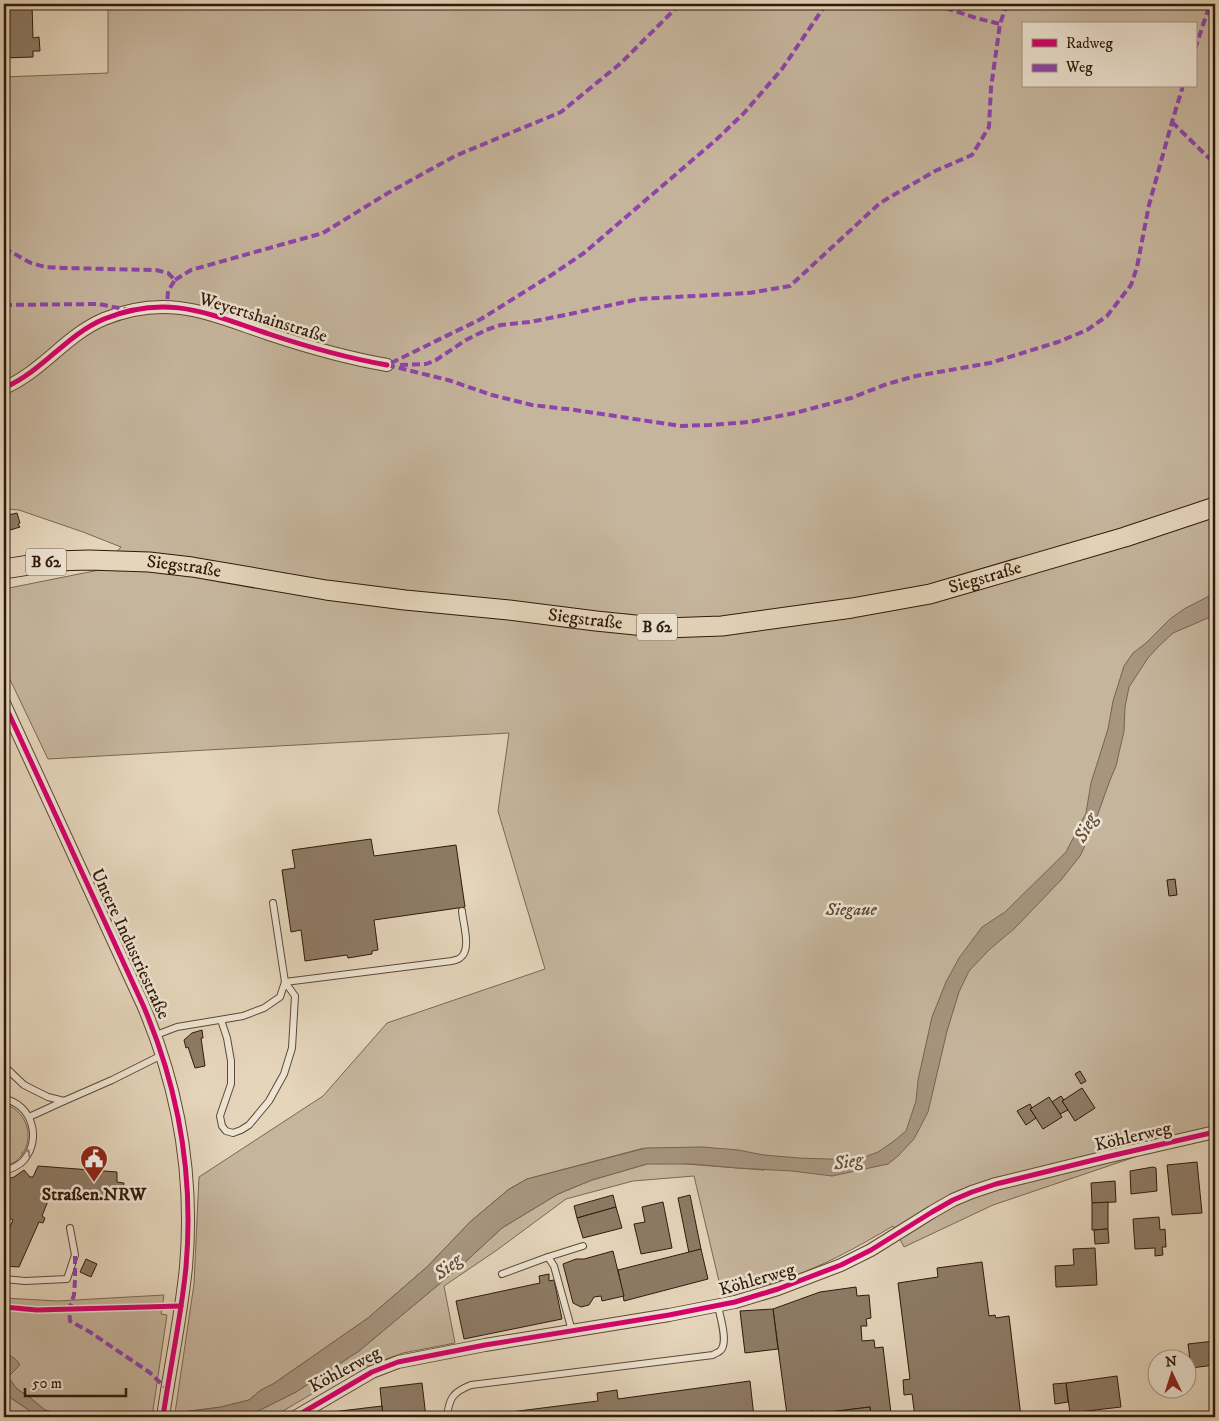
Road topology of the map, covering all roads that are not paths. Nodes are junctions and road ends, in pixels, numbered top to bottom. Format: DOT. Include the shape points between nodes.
graph roads {
  1 [pos="387,365"];
  2 [pos="4,388"];
  3 [pos="1215,508"];
  4 [pos="4,569"];
  5 [pos="4,704"];
  6 [pos="273,903"];
  7 [pos="462,911"];
  8 [pos="285,982"];
  9 [pos="221,1020"];
  10 [pos="156,1035"];
  11 [pos="163,1055"];
  12 [pos="4,1066"];
  13 [pos="4,1099"];
  14 [pos="64,1101"];
  15 [pos="29,1117"];
  16 [pos="1215,1132"];
  17 [pos="4,1171"];
  18 [pos="70,1228"];
  19 [pos="583,1246"];
  20 [pos="548,1257"];
  21 [pos="502,1274"];
  22 [pos="4,1279"];
  23 [pos="718,1306"];
  24 [pos="572,1331"];
  25 [pos="163,1417"];
  26 [pos="295,1417"];
  27 [pos="447,1417"];
  1 -- 2 [label="street, Weyertshainstraße" via="310,347 217,315 184,308 156,307 130,310 90,326 36,369"];
  3 -- 4 [label="main road, Siegstraße / B 62" via="930,594 722,626 665,628 405,600 149,562 54,561"];
  5 -- 10 [label="street, Untere Industriestraße"];
  6 -- 8 [label="lane"];
  7 -- 8 [label="lane" via="467,941 461,958"];
  8 -- 9 [label="lane" via="280,997 264,1008"];
  8 -- 9 [label="lane" via="295,996 292,1048 284,1074 269,1101 249,1124 233,1133 222,1126 220,1116 231,1084 231,1061"];
  9 -- 10 [label="lane" via="177,1027"];
  10 -- 11 [label="street, Untere Industriestraße"];
  11 -- 14 [label="lane"];
  11 -- 25 [label="street, Untere Industriestraße" via="184,1148 188,1210 186,1268"];
  12 -- 14 [label="lane" via="24,1085"];
  13 -- 15 [label="lane" via="20,1107"];
  14 -- 15 [label="lane"];
  17 -- 15 [label="lane, one-way" via="23,1161 31,1150 34,1137"];
  16 -- 23 [label="street, Köhlerweg" via="972,1192 841,1266"];
  18 -- 22 [label="lane" via="75,1255 67,1279"];
  19 -- 20 [label="lane"];
  20 -- 21 [label="lane"];
  20 -- 24 [label="lane" via="554,1266"];
  23 -- 24 [label="street, Köhlerweg"];
  23 -- 27 [label="lane" via="725,1340 720,1351 713,1355 471,1385 453,1396"];
  24 -- 26 [label="street, Köhlerweg" via="398,1362 372,1372"];
}
